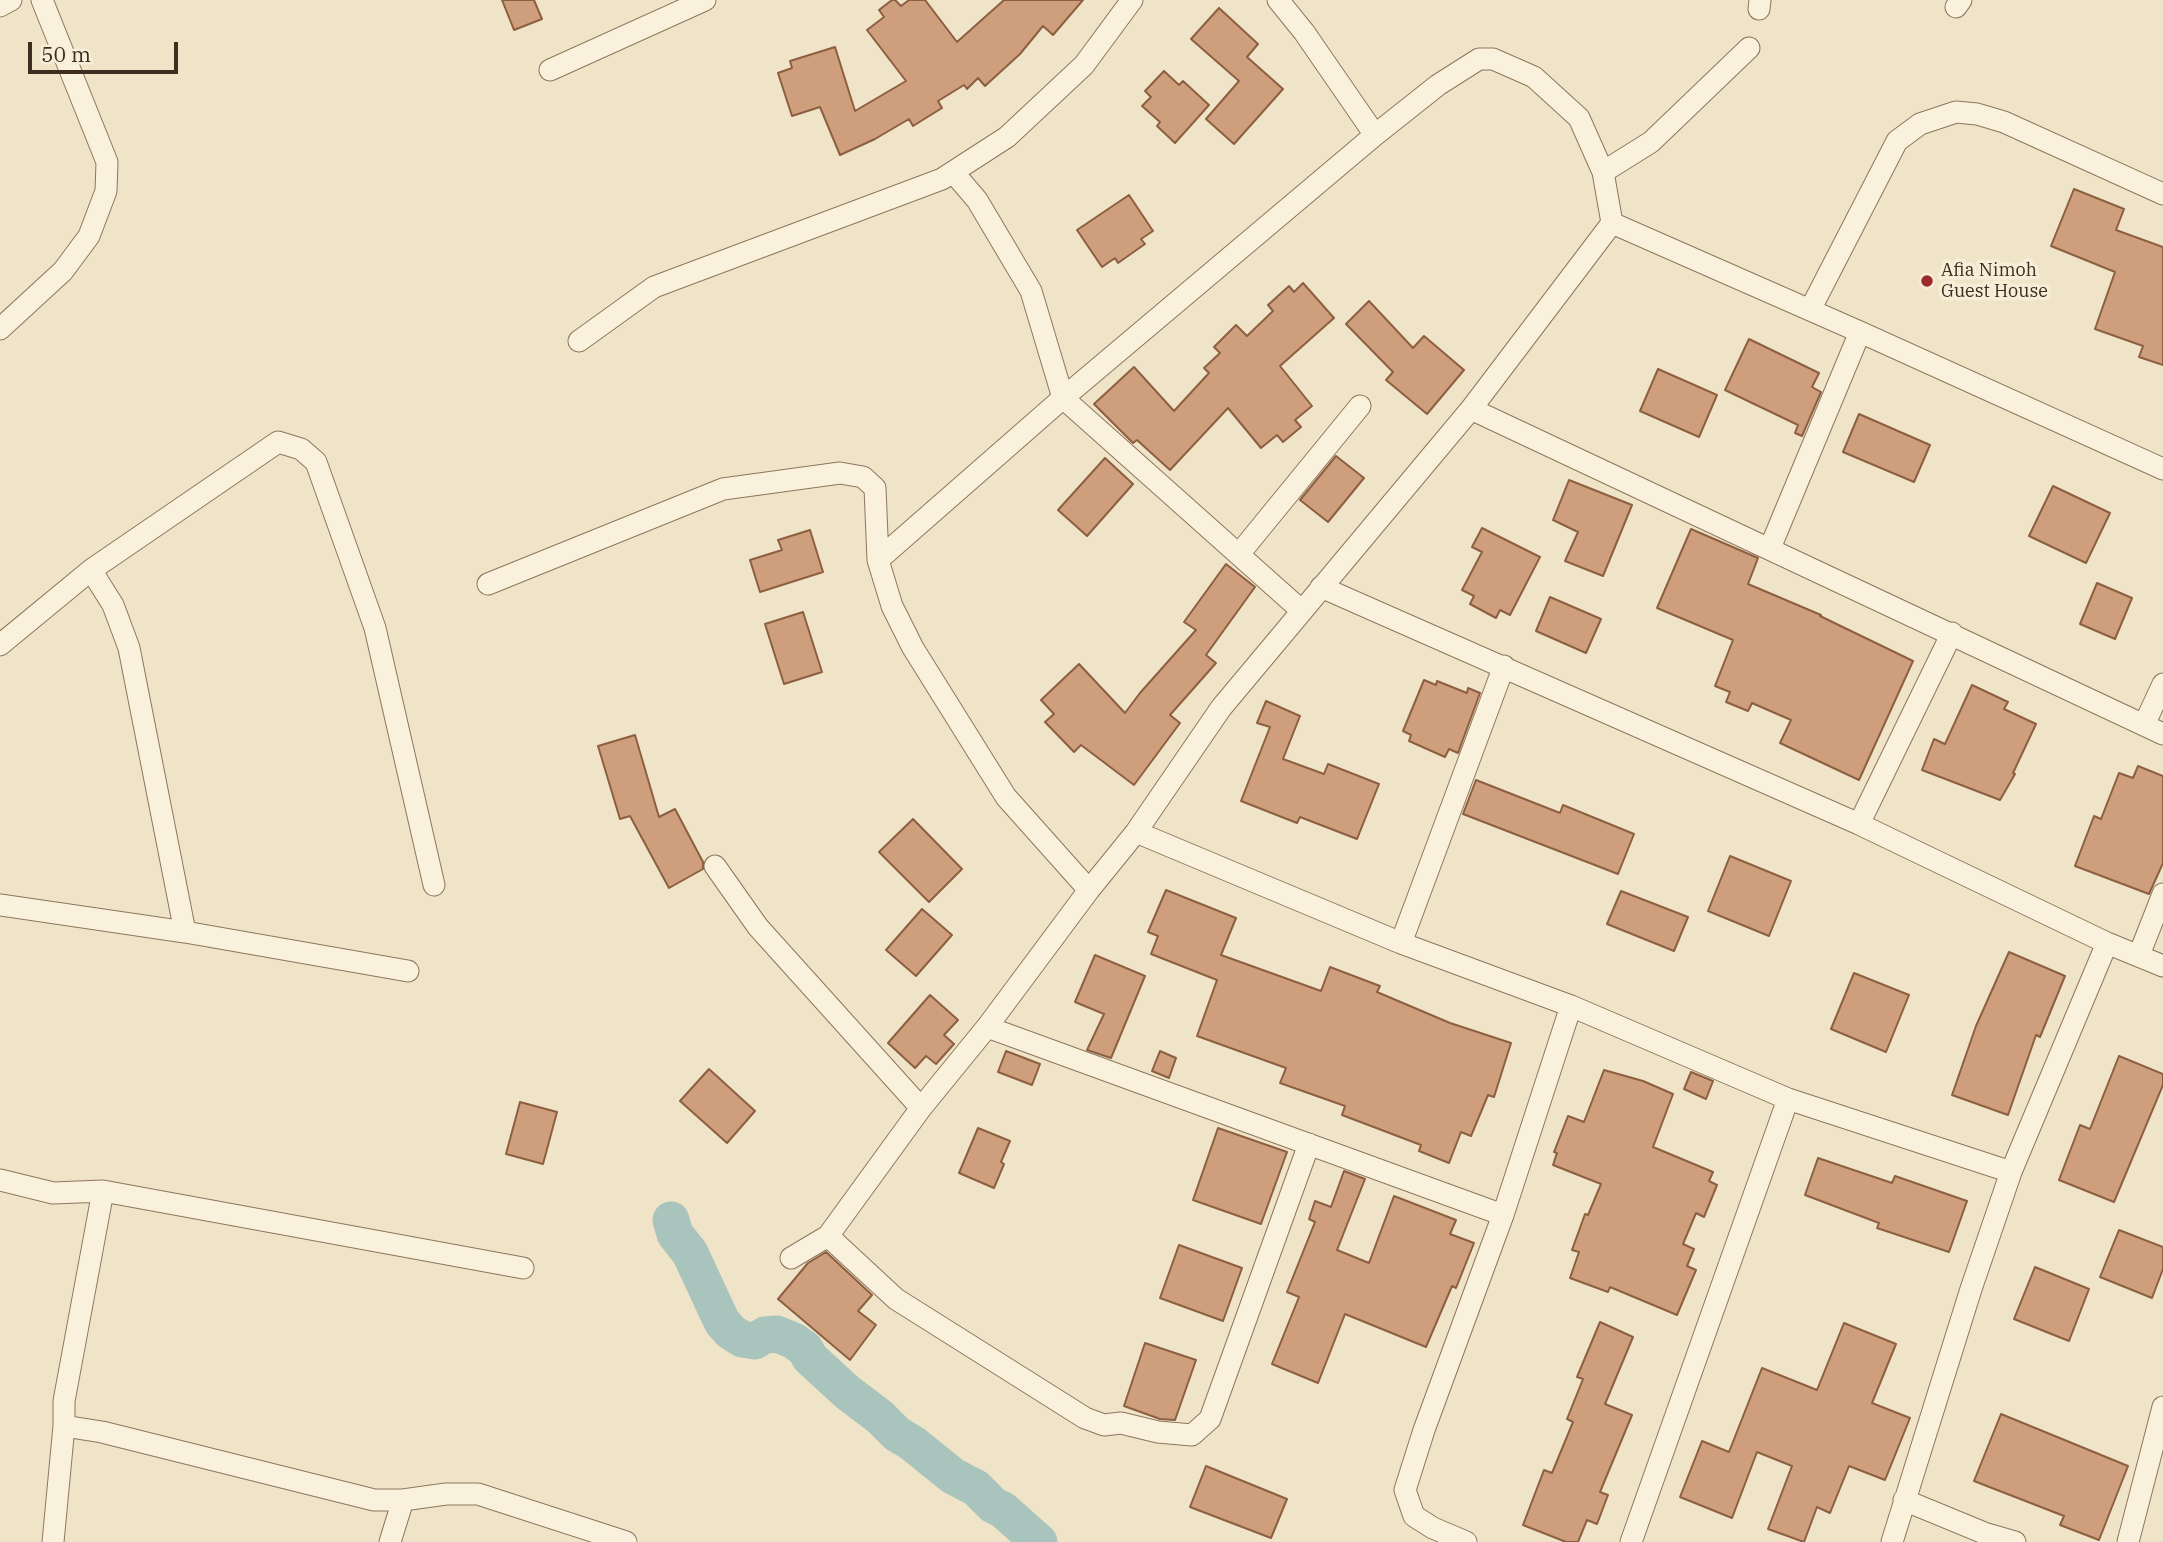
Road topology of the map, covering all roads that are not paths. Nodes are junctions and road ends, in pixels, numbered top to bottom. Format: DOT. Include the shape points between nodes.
graph roads {
  1 [pos="11,0"];
  2 [pos="42,0"];
  3 [pos="705,0"];
  4 [pos="1132,0"];
  5 [pos="1278,0"];
  6 [pos="0,6"];
  7 [pos="1749,48"];
  8 [pos="550,70"];
  9 [pos="1376,135"];
  10 [pos="953,172"];
  11 [pos="1603,172"];
  12 [pos="2163,194"];
  13 [pos="1612,223"];
  14 [pos="1810,310"];
  15 [pos="0,330"];
  16 [pos="1860,332"];
  17 [pos="579,341"];
  18 [pos="1063,398"];
  19 [pos="1360,405"];
  20 [pos="1471,409"];
  21 [pos="2163,469"];
  22 [pos="1769,548"];
  23 [pos="1239,554"];
  24 [pos="878,560"];
  25 [pos="91,570"];
  26 [pos="488,584"];
  27 [pos="1321,587"];
  28 [pos="1302,611"];
  29 [pos="1952,633"];
  30 [pos="0,645"];
  31 [pos="1504,666"];
  32 [pos="2163,684"];
  33 [pos="2154,730"];
  34 [pos="1859,824"];
  35 [pos="1136,832"];
  36 [pos="715,866"];
  37 [pos="434,885"];
  38 [pos="1089,890"];
  39 [pos="2163,894"];
  40 [pos="0,905"];
  41 [pos="185,932"];
  42 [pos="1401,943"];
  43 [pos="2107,943"];
  44 [pos="2139,955"];
  45 [pos="2163,966"];
  46 [pos="408,971"];
  47 [pos="1572,1006"];
  48 [pos="987,1027"];
  49 [pos="1788,1099"];
  50 [pos="921,1108"];
  51 [pos="1309,1144"];
  52 [pos="2011,1172"];
  53 [pos="0,1180"];
  54 [pos="103,1191"];
  55 [pos="1503,1215"];
  56 [pos="828,1236"];
  57 [pos="792,1258"];
  58 [pos="523,1268"];
  59 [pos="2163,1407"];
  60 [pos="64,1426"];
  61 [pos="403,1500"];
  62 [pos="1904,1500"];
  63 [pos="612,1540"];
  64 [pos="53,1542"];
  65 [pos="390,1542"];
  66 [pos="1466,1542"];
  67 [pos="1631,1542"];
  68 [pos="1892,1542"];
  69 [pos="2015,1542"];
  70 [pos="2128,1542"];
  1 -- 6 [label="street"];
  2 -- 15 [label="street" via="107,162 106,191 89,236 63,271"];
  3 -- 8 [label="street"];
  4 -- 10 [label="street" via="1084,65 1007,137"];
  5 -- 9 [label="street"];
  7 -- 11 [label="street" via="1651,142"];
  9 -- 11 [label="street" via="1438,85 1479,59 1493,59 1534,77 1579,118"];
  9 -- 18 [label="street"];
  10 -- 17 [label="street" via="654,287"];
  10 -- 18 [label="street" via="977,200 1031,291"];
  11 -- 13 [label="street"];
  12 -- 14 [label="street" via="2004,122 1956,112 1920,124 1897,141"];
  13 -- 14 [label="street"];
  13 -- 20 [label="street"];
  14 -- 16 [label="street"];
  16 -- 21 [label="street"];
  16 -- 22 [label="street"];
  18 -- 23 [label="street"];
  18 -- 24 [label="street"];
  19 -- 23 [label="street"];
  20 -- 22 [label="street"];
  20 -- 27 [label="street"];
  22 -- 29 [label="street"];
  23 -- 28 [label="street"];
  24 -- 26 [label="street" via="875,488 863,477 840,473 723,489"];
  24 -- 38 [label="street" via="892,606 913,648 1006,797"];
  25 -- 30 [label="street"];
  25 -- 37 [label="street" via="278,442 301,449 316,462 375,628"];
  25 -- 41 [label="street" via="113,605 129,648"];
  27 -- 28 [label="street"];
  27 -- 31 [label="street"];
  28 -- 35 [label="street" via="1221,708"];
  29 -- 33 [label="street"];
  29 -- 34 [label="street"];
  31 -- 34 [label="street"];
  31 -- 42 [label="street"];
  32 -- 33 [label="street"];
  34 -- 43 [label="street"];
  35 -- 38 [label="street"];
  35 -- 42 [label="street"];
  36 -- 50 [label="street" via="758,927"];
  38 -- 48 [label="street"];
  39 -- 44 [label="street"];
  40 -- 41 [label="street"];
  41 -- 46 [label="street"];
  42 -- 47 [label="street"];
  43 -- 44 [label="street"];
  43 -- 52 [label="street"];
  44 -- 45 [label="street"];
  47 -- 49 [label="street"];
  47 -- 55 [label="street"];
  48 -- 50 [label="street"];
  48 -- 51 [label="street"];
  49 -- 52 [label="street"];
  49 -- 67 [label="street"];
  50 -- 56 [label="street"];
  51 -- 55 [label="street"];
  51 -- 56 [label="street" via="1210,1419 1192,1435 1121,1423 1104,1425 1085,1418 895,1299"];
  52 -- 62 [label="street"];
  53 -- 54 [label="street" via="53,1193"];
  54 -- 58 [label="street"];
  54 -- 60 [label="street" via="64,1401"];
  55 -- 66 [label="street" via="1405,1490 1414,1516"];
  56 -- 57 [label="street"];
  59 -- 70 [label="street"];
  60 -- 61 [label="street" via="374,1500"];
  60 -- 64 [label="street"];
  61 -- 63 [label="street" via="478,1493"];
  61 -- 65 [label="street"];
  62 -- 68 [label="street"];
  62 -- 69 [label="street"];
}
